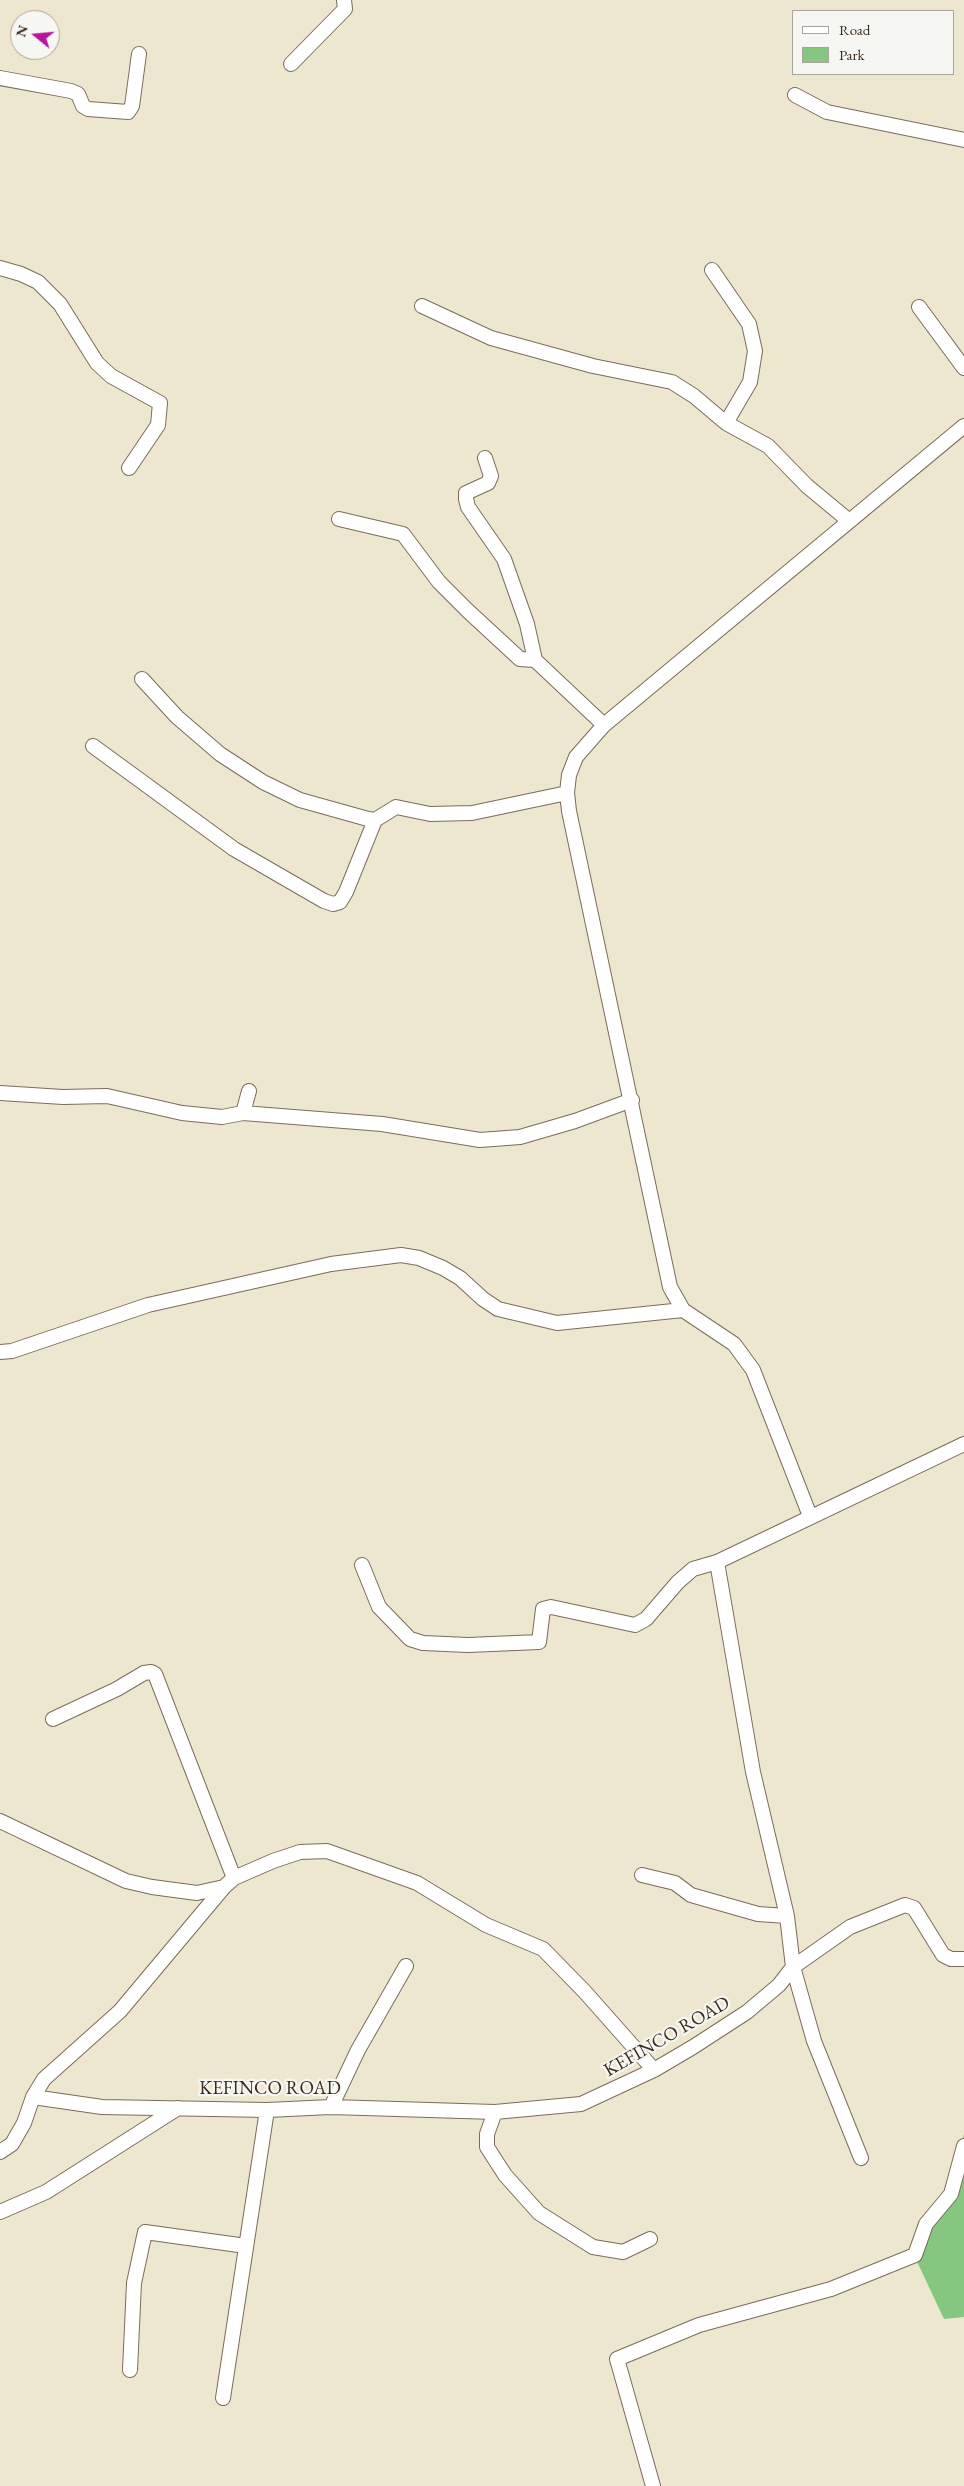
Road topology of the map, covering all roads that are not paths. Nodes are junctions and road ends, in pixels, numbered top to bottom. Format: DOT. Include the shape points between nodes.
graph roads {
  1 [pos="358,0"];
  2 [pos="345,5"];
  3 [pos="139,54"];
  4 [pos="291,64"];
  5 [pos="0,78"];
  6 [pos="795,95"];
  7 [pos="964,140"];
  8 [pos="0,268"];
  9 [pos="712,270"];
  10 [pos="422,306"];
  11 [pos="919,307"];
  12 [pos="964,368"];
  13 [pos="726,423"];
  14 [pos="964,426"];
  15 [pos="485,458"];
  16 [pos="128,468"];
  17 [pos="339,519"];
  18 [pos="848,520"];
  19 [pos="535,660"];
  20 [pos="142,679"];
  21 [pos="604,725"];
  22 [pos="93,746"];
  23 [pos="567,794"];
  24 [pos="375,820"];
  25 [pos="249,1091"];
  26 [pos="0,1093"];
  27 [pos="632,1100"];
  28 [pos="243,1113"];
  29 [pos="683,1310"];
  30 [pos="0,1352"];
  31 [pos="964,1444"];
  32 [pos="810,1516"];
  33 [pos="717,1562"];
  34 [pos="362,1565"];
  35 [pos="53,1719"];
  36 [pos="0,1821"];
  37 [pos="642,1875"];
  38 [pos="229,1882"];
  39 [pos="787,1916"];
  40 [pos="964,1959"];
  41 [pos="406,1966"];
  42 [pos="793,1967"];
  43 [pos="654,2070"];
  44 [pos="33,2097"];
  45 [pos="331,2107"];
  46 [pos="178,2108"];
  47 [pos="267,2110"];
  48 [pos="495,2112"];
  49 [pos="964,2146"];
  50 [pos="0,2152"];
  51 [pos="861,2158"];
  52 [pos="0,2212"];
  53 [pos="650,2239"];
  54 [pos="246,2246"];
  55 [pos="130,2370"];
  56 [pos="223,2398"];
  57 [pos="653,2486"];
  1 -- 2 [label="street"];
  2 -- 4 [label="street"];
  3 -- 5 [label="street" via="132,106 128,112 88,110 78,94 71,91"];
  6 -- 7 [label="street" via="827,112"];
  8 -- 16 [label="street" via="38,282 60,304 97,363 111,376 160,403 158,425"];
  9 -- 13 [label="street" via="748,324 755,351 750,382"];
  10 -- 13 [label="street" via="491,338 593,366 672,382"];
  11 -- 12 [label="street"];
  13 -- 18 [label="street" via="768,446 807,486"];
  14 -- 18 [label="street"];
  15 -- 19 [label="street" via="491,476 488,483 466,493 466,499 504,559 527,624"];
  17 -- 19 [label="street" via="403,534 439,582 468,611 520,659"];
  18 -- 21 [label="street"];
  19 -- 21 [label="street"];
  20 -- 24 [label="street" via="177,717 220,754 263,782 300,800"];
  21 -- 23 [label="street" via="576,757 569,775"];
  22 -- 24 [label="street" via="234,849 324,902 340,902"];
  23 -- 24 [label="street" via="464,813 430,814 396,807"];
  23 -- 27 [label="street" via="568,811"];
  25 -- 28 [label="street"];
  26 -- 28 [label="street" via="107,1096 182,1113 222,1117"];
  27 -- 28 [label="street" via="520,1137 480,1140 382,1124"];
  27 -- 29 [label="street" via="670,1287"];
  29 -- 30 [label="street" via="557,1323 498,1309 443,1268 401,1255 331,1264 148,1305"];
  29 -- 32 [label="street" via="734,1344 753,1370"];
  31 -- 32 [label="street"];
  32 -- 33 [label="street"];
  33 -- 34 [label="street" via="694,1569 678,1582 646,1620 635,1625 551,1607 543,1609 539,1642 468,1645 423,1643 410,1639 379,1607"];
  33 -- 39 [label="street" via="753,1772"];
  35 -- 38 [label="street" via="144,1673 155,1674"];
  36 -- 38 [label="street" via="126,1882 198,1893"];
  37 -- 39 [label="street" via="675,1883 691,1895 758,1914"];
  38 -- 43 [label="street" via="300,1852 327,1851 418,1883 486,1925 543,1949"];
  38 -- 44 [label="street" via="120,2011 44,2079"];
  39 -- 42 [label="street"];
  40 -- 42 [label="street, KEFINCO ROAD" via="950,1959 943,1954 914,1908 905,1905 850,1927"];
  41 -- 45 [label="street" via="358,2050"];
  42 -- 43 [label="street, KEFINCO ROAD" via="747,2012"];
  42 -- 51 [label="street" via="814,2041"];
  43 -- 48 [label="street, KEFINCO ROAD" via="581,2104"];
  44 -- 46 [label="street, KEFINCO ROAD" via="102,2106"];
  44 -- 50 [label="street" via="24,2124 12,2144"];
  45 -- 47 [label="street, KEFINCO ROAD"];
  45 -- 48 [label="street, KEFINCO ROAD"];
  46 -- 47 [label="street, KEFINCO ROAD"];
  46 -- 52 [label="street" via="46,2192"];
  47 -- 54 [label="street"];
  48 -- 53 [label="street" via="487,2134 487,2147 504,2175 539,2212 593,2247 623,2252"];
  49 -- 57 [label="street" via="951,2194 926,2224 915,2255 831,2289 699,2325 617,2359"];
  54 -- 55 [label="street" via="145,2232 134,2283"];
  54 -- 56 [label="street"];
}
